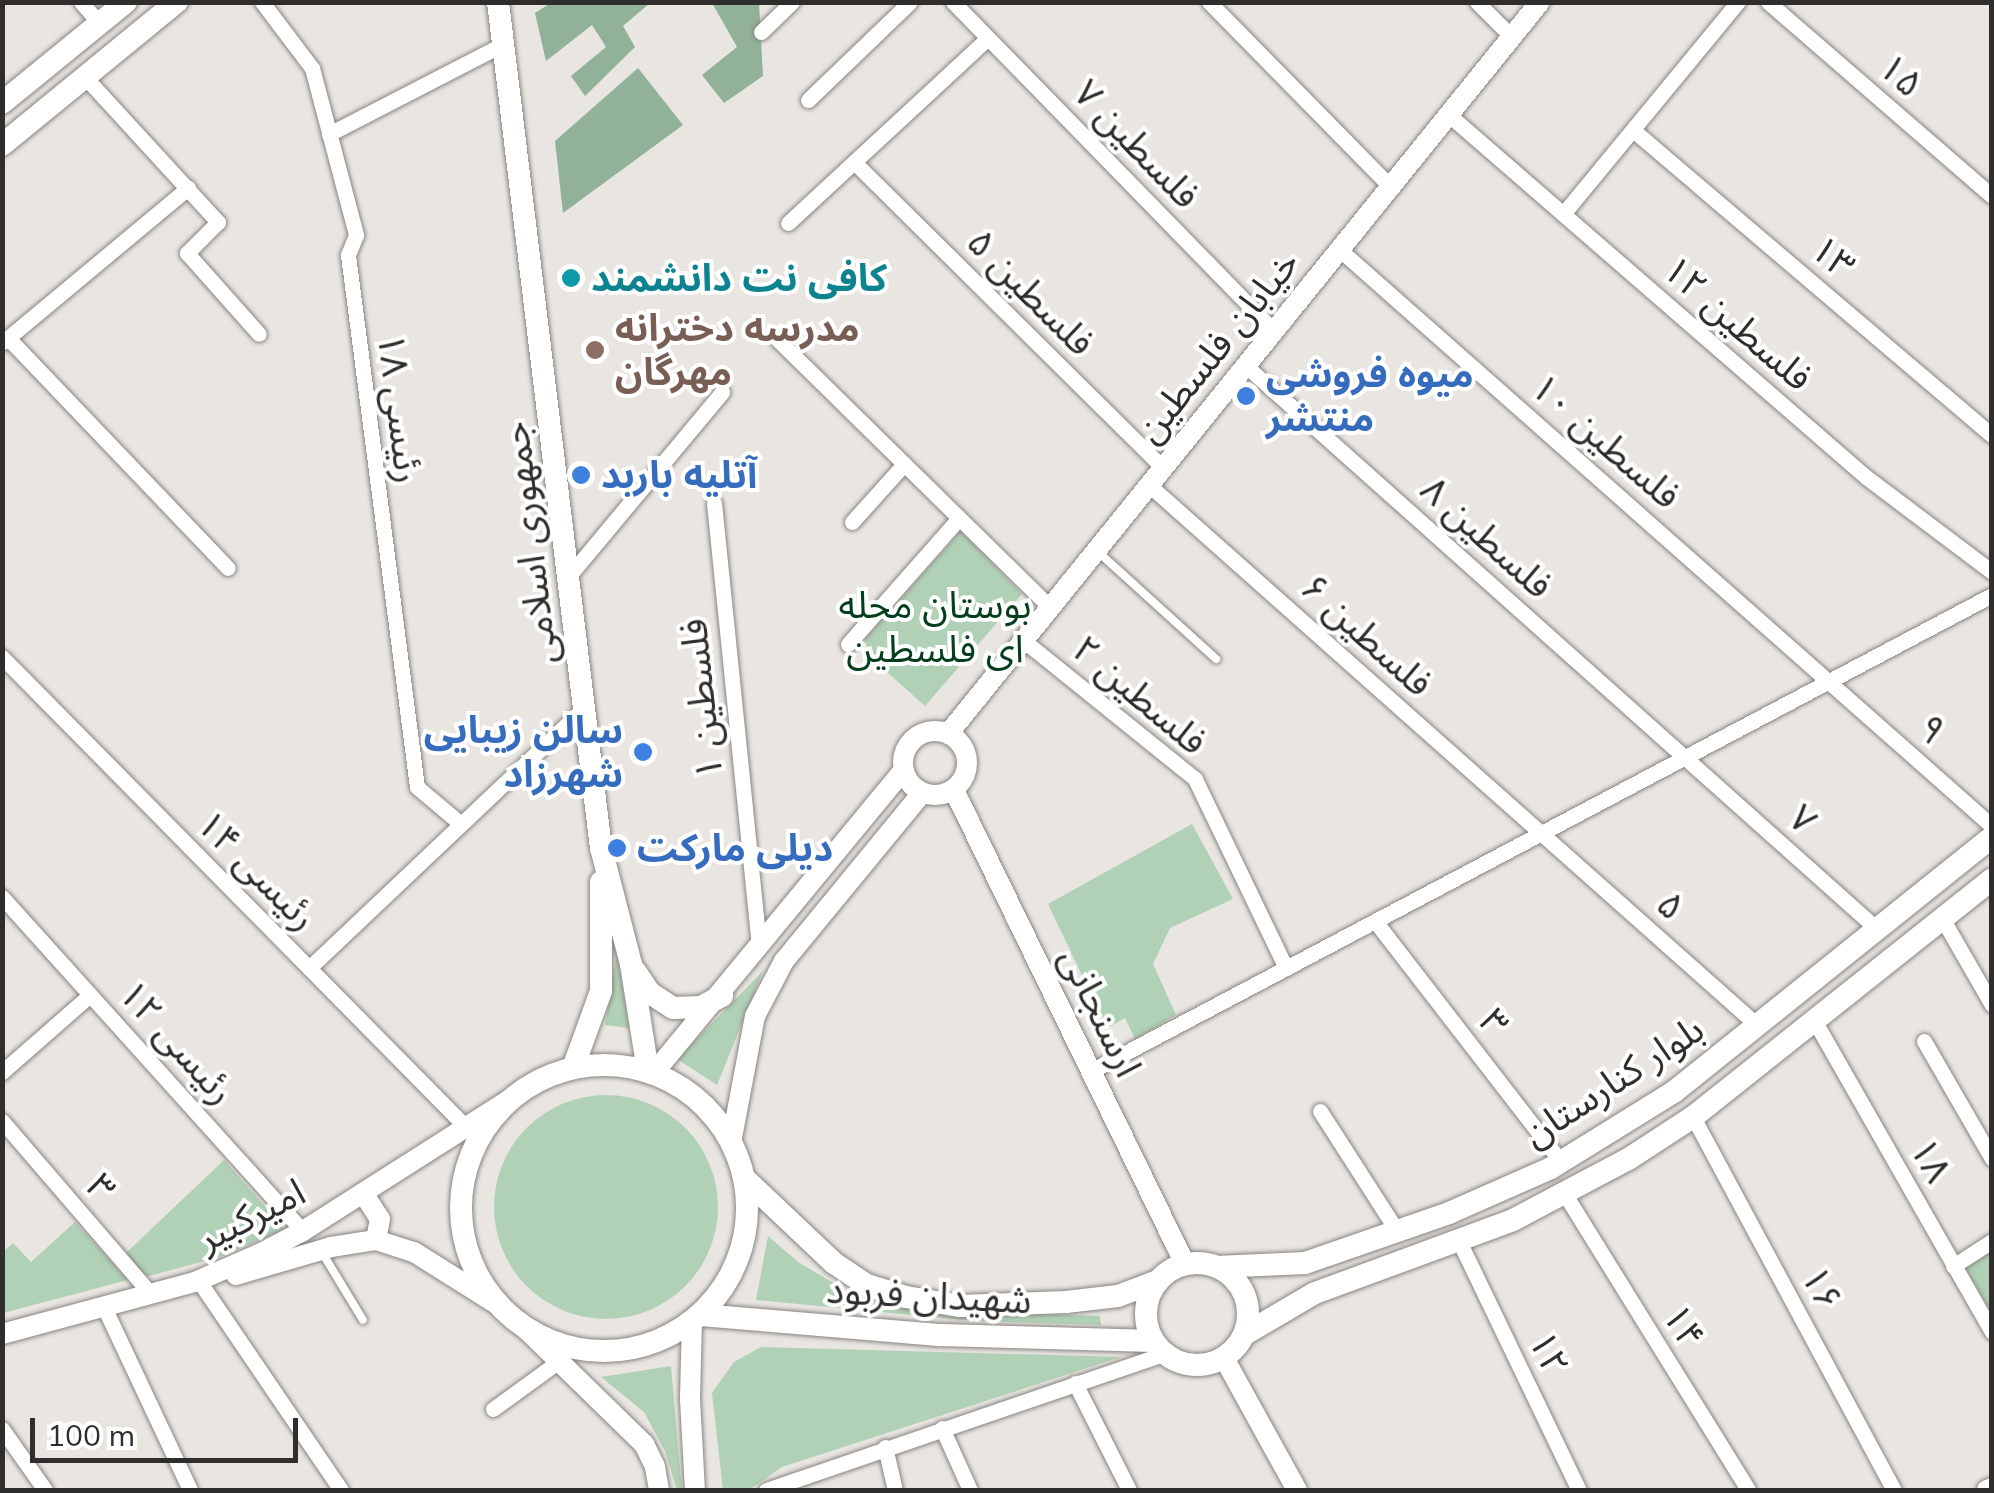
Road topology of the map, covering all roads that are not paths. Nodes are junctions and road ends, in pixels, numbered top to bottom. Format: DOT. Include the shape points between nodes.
graph roads {
  1 [pos="81,2"];
  2 [pos="126,2"];
  3 [pos="177,2"];
  4 [pos="262,2"];
  5 [pos="498,2"];
  6 [pos="792,2"];
  7 [pos="910,2"];
  8 [pos="953,2"];
  9 [pos="1209,2"];
  10 [pos="1477,2"];
  11 [pos="1540,2"];
  12 [pos="1738,2"];
  13 [pos="1768,2"];
  14 [pos="100,24"];
  15 [pos="761,32"];
  16 [pos="1512,37"];
  17 [pos="988,38"];
  18 [pos="503,44"];
  19 [pos="85,77"];
  20 [pos="808,100"];
  21 [pos="3,101"];
  22 [pos="1449,115"];
  23 [pos="1633,130"];
  24 [pos="329,134"];
  25 [pos="2,145"];
  26 [pos="854,162"];
  27 [pos="1390,187"];
  28 [pos="188,188"];
  29 [pos="1992,196"];
  30 [pos="1563,214"];
  31 [pos="788,223"];
  32 [pos="1340,250"];
  33 [pos="1274,331"];
  34 [pos="259,334"];
  35 [pos="777,339"];
  36 [pos="6,340"];
  37 [pos="1246,366"];
  38 [pos="722,392"];
  39 [pos="1992,435"];
  40 [pos="904,464"];
  41 [pos="1163,468"];
  42 [pos="1149,485"];
  43 [pos="714,504"];
  44 [pos="959,518"];
  45 [pos="852,522"];
  46 [pos="1096,550"];
  47 [pos="228,568"];
  48 [pos="1992,572"];
  49 [pos="568,577"];
  50 [pos="1992,595"];
  51 [pos="1050,607"];
  52 [pos="1023,640"];
  53 [pos="848,644"];
  54 [pos="2,657"];
  55 [pos="1216,659"];
  56 [pos="1829,682"];
  57 [pos="584,708"];
  58 [pos="948,734"];
  59 [pos="1686,757"];
  60 [pos="904,770"];
  61 [pos="954,790"];
  62 [pos="922,793"];
  63 [pos="461,824"];
  64 [pos="1992,826"];
  65 [pos="1542,833"];
  66 [pos="1992,838"];
  67 [pos="601,848"];
  68 [pos="1992,878"];
  69 [pos="2,897"];
  70 [pos="1942,918"];
  71 [pos="1375,921"];
  72 [pos="1878,929"];
  73 [pos="758,948"];
  74 [pos="631,964"];
  75 [pos="308,968"];
  76 [pos="1286,968"];
  77 [pos="90,994"];
  78 [pos="722,996"];
  79 [pos="1992,1005"];
  80 [pos="1814,1020"];
  81 [pos="1757,1025"];
  82 [pos="1924,1041"];
  83 [pos="573,1068"];
  84 [pos="1091,1071"];
  85 [pos="2,1072"];
  86 [pos="650,1073"];
  87 [pos="507,1101"];
  88 [pos="1320,1111"];
  89 [pos="1694,1117"];
  90 [pos="2,1121"];
  91 [pos="466,1127"];
  92 [pos="732,1143"];
  93 [pos="1992,1159"];
  94 [pos="1561,1162"];
  95 [pos="744,1178"];
  96 [pos="364,1192"];
  97 [pos="1566,1196"];
  98 [pos="304,1231"];
  99 [pos="1398,1231"];
  100 [pos="376,1240"];
  101 [pos="1992,1242"];
  102 [pos="1460,1243"];
  103 [pos="320,1250"];
  104 [pos="1184,1264"];
  105 [pos="1216,1266"];
  106 [pos="1954,1266"];
  107 [pos="1158,1281"];
  108 [pos="198,1283"];
  109 [pos="151,1294"];
  110 [pos="498,1305"];
  111 [pos="104,1307"];
  112 [pos="696,1318"];
  113 [pos="362,1320"];
  114 [pos="526,1329"];
  115 [pos="1992,1332"];
  116 [pos="2,1334"];
  117 [pos="1245,1334"];
  118 [pos="1159,1347"];
  119 [pos="1224,1358"];
  120 [pos="559,1361"];
  121 [pos="1075,1384"];
  122 [pos="493,1409"];
  123 [pos="942,1428"];
  124 [pos="2,1429"];
  125 [pos="884,1447"];
  126 [pos="799,1483"];
  127 [pos="45,1490"];
  128 [pos="190,1490"];
  129 [pos="342,1490"];
  130 [pos="659,1490"];
  131 [pos="695,1490"];
  132 [pos="766,1490"];
  133 [pos="895,1490"];
  134 [pos="970,1490"];
  135 [pos="1129,1490"];
  136 [pos="1298,1490"];
  137 [pos="1579,1490"];
  138 [pos="1748,1490"];
  139 [pos="1894,1490"];
  1 -- 14 [label="street"];
  2 -- 14 [label="main road"];
  3 -- 19 [label="main road"];
  4 -- 24 [label="street, رئیسی ۱۸" via="312,68"];
  5 -- 18 [label="main road, جمهوری اسلامی"];
  6 -- 15 [label="street"];
  7 -- 20 [label="street"];
  8 -- 17 [label="street, فلسطین ۷"];
  9 -- 27 [label="street"];
  10 -- 16 [label="street"];
  11 -- 16 [label="street, خیابان فلسطین"];
  12 -- 23 [label="street"];
  13 -- 29 [label="street, ۱۵"];
  14 -- 21 [label="main road"];
  16 -- 22 [label="street, خیابان فلسطین"];
  17 -- 26 [label="street"];
  17 -- 33 [label="street, فلسطین ۷"];
  18 -- 24 [label="street"];
  18 -- 49 [label="main road, جمهوری اسلامی"];
  19 -- 25 [label="main road"];
  19 -- 28 [label="street"];
  22 -- 27 [label="street, خیابان فلسطین"];
  22 -- 30 [label="street, فلسطین ۱۲"];
  23 -- 30 [label="street"];
  23 -- 39 [label="street, ۱۳"];
  24 -- 63 [label="street, رئیسی ۱۸" via="356,235 348,254 417,788"];
  26 -- 31 [label="street"];
  26 -- 41 [label="street, فلسطین ۵"];
  27 -- 32 [label="street, خیابان فلسطین"];
  28 -- 34 [label="street" via="218,222 188,253"];
  28 -- 36 [label="street"];
  30 -- 48 [label="street, فلسطین ۱۲" via="1866,477"];
  32 -- 33 [label="street, خیابان فلسطین"];
  32 -- 56 [label="street, فلسطین ۱۰"];
  33 -- 37 [label="street, خیابان فلسطین"];
  35 -- 40 [label="street, فلسطین ۲"];
  36 -- 47 [label="street"];
  37 -- 41 [label="street, خیابان فلسطین"];
  37 -- 59 [label="street, فلسطین ۸"];
  38 -- 49 [label="street"];
  40 -- 44 [label="street, فلسطین ۲"];
  40 -- 45 [label="street"];
  41 -- 42 [label="street, خیابان فلسطین"];
  42 -- 46 [label="street, خیابان فلسطین"];
  42 -- 65 [label="street, فلسطین ۶"];
  43 -- 73 [label="street, فلسطین ۱"];
  44 -- 51 [label="street, فلسطین ۲"];
  44 -- 53 [label="street"];
  46 -- 51 [label="street, خیابان فلسطین"];
  46 -- 55 [label="lane"];
  49 -- 57 [label="main road, جمهوری اسلامی"];
  50 -- 56 [label="street"];
  51 -- 52 [label="street, خیابان فلسطین"];
  52 -- 58 [label="street, خیابان فلسطین"];
  52 -- 76 [label="street, فلسطین ۲" via="1194,780"];
  54 -- 75 [label="street, رئیسی ۱۴"];
  56 -- 59 [label="street"];
  56 -- 64 [label="street, ۹"];
  57 -- 63 [label="street"];
  57 -- 67 [label="main road, جمهوری اسلامی"];
  58 -- 60 [label="street" via="934,731 910,744"];
  58 -- 61 [label="street" via="966,753 964,779"];
  59 -- 65 [label="street"];
  59 -- 72 [label="street, ۷"];
  60 -- 62 [label="street"];
  60 -- 73 [label="street"];
  61 -- 62 [label="street"];
  61 -- 84 [label="street, ارسنجانی"];
  62 -- 92 [label="street" via="784,961 755,1016"];
  63 -- 75 [label="street"];
  65 -- 71 [label="street"];
  65 -- 81 [label="street, ۵"];
  66 -- 72 [label="main road, بلوار کنارستان"];
  67 -- 74 [label="main road, جمهوری اسلامی"];
  67 -- 83 [label="main road" via="601,991"];
  68 -- 70 [label="main road, بلوار کنارستان"];
  69 -- 77 [label="street, رئیسی ۱۲"];
  70 -- 79 [label="street"];
  70 -- 80 [label="main road, بلوار کنارستان"];
  71 -- 76 [label="street"];
  71 -- 94 [label="street, ۳"];
  72 -- 81 [label="main road, بلوار کنارستان"];
  73 -- 78 [label="street"];
  74 -- 78 [label="main road" via="650,993 673,1008 700,1007"];
  74 -- 86 [label="main road, جمهوری اسلامی"];
  75 -- 91 [label="street, رئیسی ۱۴"];
  76 -- 84 [label="street"];
  77 -- 85 [label="street"];
  77 -- 98 [label="street, رئیسی ۱۲"];
  78 -- 86 [label="street"];
  80 -- 89 [label="main road, بلوار کنارستان"];
  80 -- 106 [label="street, ۱۸"];
  81 -- 94 [label="main road, بلوار کنارستان" via="1674,1091"];
  82 -- 93 [label="street"];
  83 -- 86 [label="main road" via="610,1064"];
  83 -- 87 [label="main road"];
  84 -- 104 [label="street, ارسنجانی"];
  86 -- 92 [label="main road" via="682,1088"];
  87 -- 91 [label="street, امیرکبیر"];
  87 -- 110 [label="main road" via="467,1164 460,1201 476,1274"];
  88 -- 99 [label="street"];
  89 -- 97 [label="main road, بلوار کنارستان"];
  89 -- 139 [label="street, ۱۶"];
  90 -- 109 [label="street, ۳"];
  91 -- 96 [label="street, امیرکبیر"];
  92 -- 95 [label="main road"];
  94 -- 99 [label="main road, بلوار کنارستان"];
  95 -- 107 [label="main road, شهيدان فربود" via="834,1263 867,1286 906,1297 960,1306 1066,1302 1118,1296"];
  95 -- 112 [label="main road" via="741,1253 724,1287"];
  96 -- 98 [label="street, امیرکبیر"];
  96 -- 100 [label="street" via="380,1219"];
  97 -- 102 [label="main road, بلوار کنارستان"];
  97 -- 138 [label="street, ۱۴"];
  98 -- 108 [label="street, امیرکبیر"];
  99 -- 105 [label="main road, بلوار کنارستان" via="1305,1262"];
  100 -- 103 [label="street"];
  100 -- 110 [label="street" via="414,1252"];
  101 -- 106 [label="street"];
  102 -- 117 [label="main road, بلوار کنارستان" via="1315,1293"];
  102 -- 137 [label="street, ۱۲"];
  103 -- 108 [label="street"];
  103 -- 113 [label="lane"];
  104 -- 105 [label="main road"];
  104 -- 107 [label="main road"];
  105 -- 117 [label="main road" via="1247,1302"];
  106 -- 115 [label="street, ۱۸"];
  107 -- 118 [label="main road" via="1146,1310"];
  108 -- 109 [label="street, امیرکبیر"];
  108 -- 129 [label="street"];
  109 -- 111 [label="street, امیرکبیر"];
  110 -- 114 [label="main road"];
  111 -- 116 [label="street, امیرکبیر"];
  111 -- 128 [label="street"];
  112 -- 114 [label="main road" via="634,1349 597,1352"];
  112 -- 118 [label="main road, شهيدان فربود"];
  112 -- 131 [label="street" via="690,1399"];
  114 -- 120 [label="street"];
  117 -- 119 [label="main road"];
  118 -- 119 [label="main road" via="1194,1366"];
  118 -- 121 [label="street"];
  119 -- 136 [label="street"];
  120 -- 122 [label="street"];
  120 -- 130 [label="street" via="644,1444"];
  121 -- 123 [label="street"];
  121 -- 135 [label="street"];
  123 -- 125 [label="street"];
  123 -- 134 [label="street"];
  124 -- 127 [label="street"];
  125 -- 126 [label="street"];
  125 -- 133 [label="street"];
  126 -- 132 [label="street"];
}
